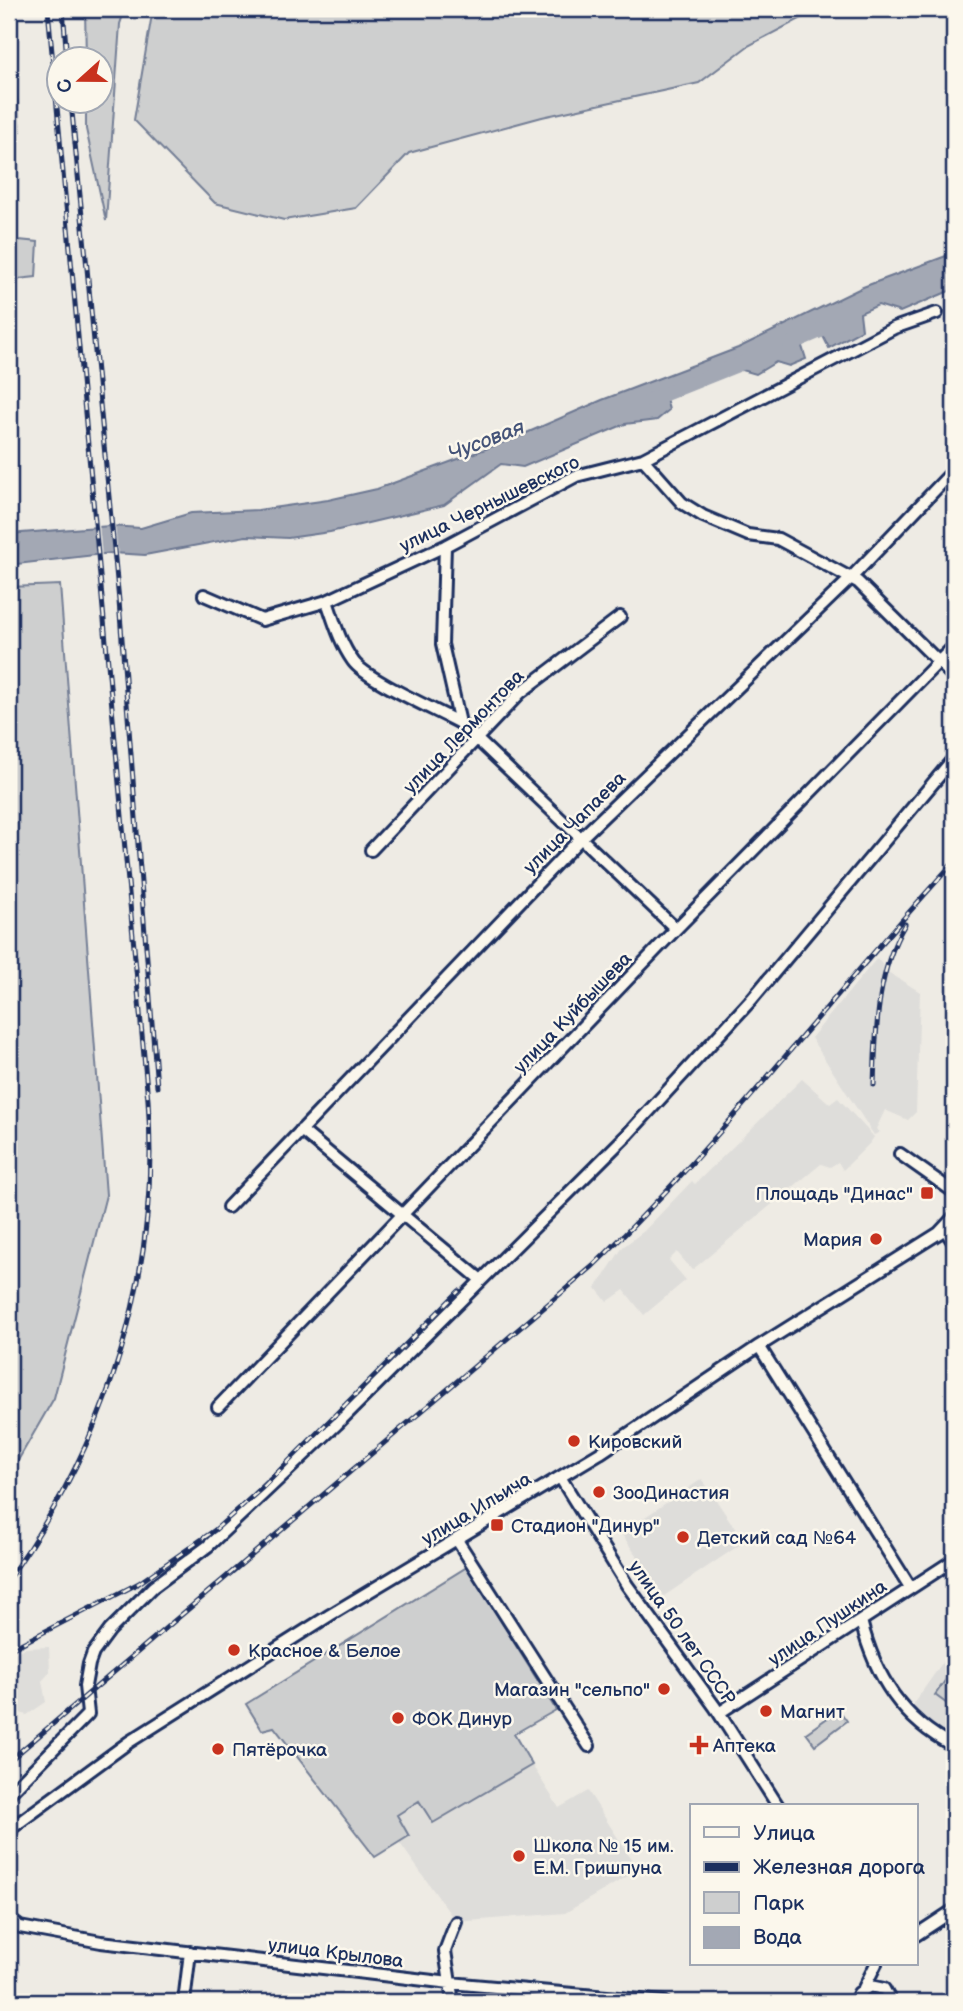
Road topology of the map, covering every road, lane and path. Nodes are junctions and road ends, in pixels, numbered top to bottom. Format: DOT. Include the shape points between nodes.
graph roads {
  1 [pos="937,313"];
  2 [pos="643,459"];
  3 [pos="954,470"];
  4 [pos="445,545"];
  5 [pos="849,580"];
  6 [pos="204,595"];
  7 [pos="327,601"];
  8 [pos="620,617"];
  9 [pos="954,646"];
  10 [pos="939,663"];
  11 [pos="954,677"];
  12 [pos="460,723"];
  13 [pos="478,739"];
  14 [pos="954,758"];
  15 [pos="580,839"];
  16 [pos="371,850"];
  17 [pos="676,929"];
  18 [pos="301,1130"];
  19 [pos="900,1154"];
  20 [pos="954,1192"];
  21 [pos="228,1207"];
  22 [pos="401,1214"];
  23 [pos="954,1217"];
  24 [pos="944,1228"];
  25 [pos="954,1243"];
  26 [pos="481,1280"];
  27 [pos="759,1346"];
  28 [pos="218,1407"];
  29 [pos="560,1477"];
  30 [pos="457,1540"];
  31 [pos="954,1560"];
  32 [pos="910,1587"];
  33 [pos="861,1621"];
  34 [pos="719,1713"];
  35 [pos="590,1746"];
  36 [pos="954,1746"];
  37 [pos="9,1794"];
  38 [pos="777,1804"];
  39 [pos="10,1823"];
  40 [pos="9,1837"];
  41 [pos="954,1910"];
  42 [pos="9,1919"];
  43 [pos="456,1922"];
  44 [pos="918,1934"];
  45 [pos="190,1951"];
  46 [pos="875,1966"];
  47 [pos="877,1966"];
  48 [pos="450,1983"];
  49 [pos="864,1988"];
  50 [pos="884,1989"];
  51 [pos="184,2002"];
  52 [pos="453,2002"];
  53 [pos="664,2002"];
  54 [pos="855,2002"];
  55 [pos="891,2002"];
  1 -- 2 [label="street, улица Чернышевского" via="894,328"];
  2 -- 4 [label="street, улица Чернышевского" via="576,476"];
  2 -- 5 [label="street" via="682,503 703,516 748,535 778,538"];
  3 -- 5 [label="street, улица Чапаева"];
  4 -- 7 [label="street, улица Чернышевского"];
  4 -- 12 [label="street" via="442,644"];
  5 -- 10 [label="street" via="871,592"];
  5 -- 15 [label="street, улица Чапаева"];
  6 -- 7 [label="street, улица Чернышевского" via="262,620"];
  7 -- 12 [label="street" via="341,641 368,677"];
  8 -- 13 [label="street, улица Лермонтова" via="520,693"];
  9 -- 10 [label="street, улица Куйбышева"];
  10 -- 11 [label="street"];
  10 -- 17 [label="street, улица Куйбышева"];
  12 -- 13 [label="street"];
  13 -- 15 [label="street"];
  13 -- 16 [label="street, улица Лермонтова"];
  14 -- 26 [label="street" via="752,999 627,1135"];
  15 -- 17 [label="street"];
  15 -- 18 [label="street, улица Чапаева"];
  17 -- 22 [label="street, улица Куйбышева"];
  18 -- 21 [label="street, улица Чапаева"];
  18 -- 22 [label="street"];
  19 -- 20 [label="street"];
  22 -- 26 [label="street"];
  22 -- 28 [label="street, улица Куйбышева"];
  23 -- 24 [label="street, улица Ильича"];
  24 -- 25 [label="street"];
  24 -- 27 [label="street, улица Ильича"];
  26 -- 37 [label="street" via="218,1536 153,1587 110,1630 89,1664 85,1686 88,1714"];
  27 -- 29 [label="street, улица Ильича"];
  27 -- 32 [label="street"];
  29 -- 30 [label="street, улица Ильича"];
  29 -- 34 [label="street, улица 50 лет СССР" via="627,1585"];
  30 -- 35 [label="street"];
  30 -- 39 [label="street, улица Ильича" via="129,1742"];
  31 -- 32 [label="street, улица Пушкина"];
  32 -- 33 [label="street, улица Пушкина"];
  33 -- 34 [label="street, улица Пушкина"];
  33 -- 36 [label="street" via="872,1661 905,1712"];
  34 -- 38 [label="street, улица 50 лет СССР"];
  39 -- 40 [label="street, улица Ильича"];
  41 -- 44 [label="street"];
  42 -- 45 [label="street, улица Крылова" via="20,1927 101,1942"];
  43 -- 48 [label="street" via="445,1951"];
  45 -- 48 [label="street, улица Крылова"];
  45 -- 51 [label="street"];
  46 -- 49 [label="street"];
  47 -- 50 [label="street"];
  48 -- 52 [label="street"];
  48 -- 53 [label="street, улица Крылова"];
  49 -- 50 [label="street"];
  49 -- 54 [label="street"];
  50 -- 55 [label="street"];
}
